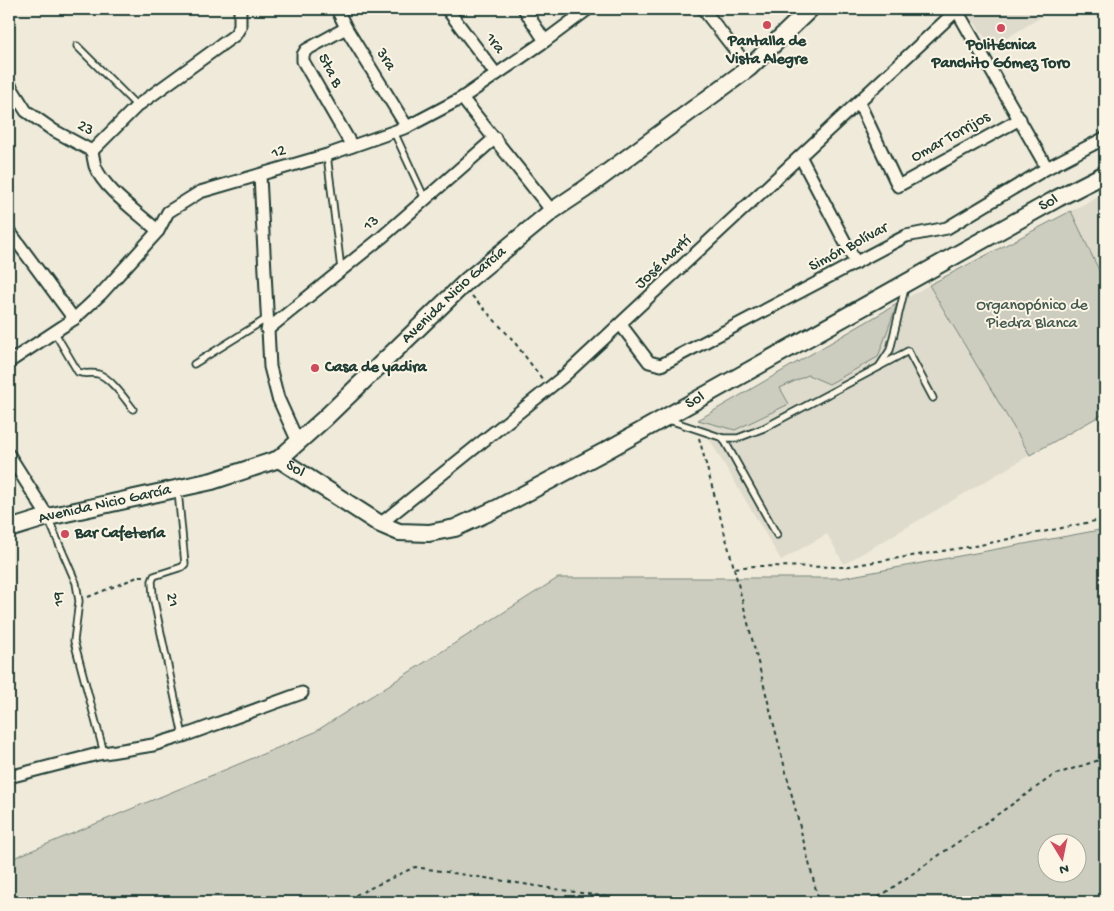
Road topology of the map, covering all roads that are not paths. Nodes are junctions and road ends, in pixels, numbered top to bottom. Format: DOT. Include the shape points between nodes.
graph roads {
  1 [pos="240,9"];
  2 [pos="337,9"];
  3 [pos="447,9"];
  4 [pos="524,9"];
  5 [pos="587,9"];
  6 [pos="703,9"];
  7 [pos="810,9"];
  8 [pos="956,10"];
  9 [pos="346,28"];
  10 [pos="545,41"];
  11 [pos="77,46"];
  12 [pos="749,68"];
  13 [pos="496,74"];
  14 [pos="9,84"];
  15 [pos="462,98"];
  16 [pos="859,103"];
  17 [pos="137,106"];
  18 [pos="1020,119"];
  19 [pos="407,127"];
  20 [pos="394,132"];
  21 [pos="495,138"];
  22 [pos="1105,138"];
  23 [pos="352,146"];
  24 [pos="92,151"];
  25 [pos="327,155"];
  26 [pos="800,158"];
  27 [pos="1047,168"];
  28 [pos="1105,174"];
  29 [pos="260,176"];
  30 [pos="425,199"];
  31 [pos="552,211"];
  32 [pos="158,230"];
  33 [pos="9,231"];
  34 [pos="856,263"];
  35 [pos="341,271"];
  36 [pos="906,284"];
  37 [pos="74,319"];
  38 [pos="267,325"];
  39 [pos="621,325"];
  40 [pos="55,333"];
  41 [pos="9,362"];
  42 [pos="194,364"];
  43 [pos="878,367"];
  44 [pos="933,398"];
  45 [pos="133,409"];
  46 [pos="664,418"];
  47 [pos="723,438"];
  48 [pos="298,442"];
  49 [pos="9,456"];
  50 [pos="279,459"];
  51 [pos="178,488"];
  52 [pos="48,517"];
  53 [pos="380,524"];
  54 [pos="9,529"];
  55 [pos="777,535"];
  56 [pos="302,693"];
  57 [pos="183,736"];
  58 [pos="104,753"];
  59 [pos="9,778"];
  1 -- 17 [label="street" via="240,27 235,35"];
  2 -- 9 [label="street, 3ra"];
  3 -- 13 [label="street, 1ra"];
  4 -- 10 [label="street"];
  5 -- 10 [label="street, 12"];
  6 -- 12 [label="street"];
  7 -- 12 [label="street, Avenida Nicio García"];
  8 -- 16 [label="street, José Martí"];
  8 -- 18 [label="street"];
  9 -- 19 [label="street, 3ra"];
  9 -- 23 [label="street, 5ta B" via="306,50 303,61"];
  10 -- 13 [label="street, 12"];
  11 -- 17 [label="lane"];
  12 -- 31 [label="street, Avenida Nicio García"];
  13 -- 15 [label="street, 12"];
  14 -- 24 [label="street, 23" via="26,111"];
  15 -- 19 [label="street, 12"];
  15 -- 21 [label="street"];
  16 -- 18 [label="street, Omar Torrijos" via="898,186"];
  16 -- 26 [label="street, José Martí"];
  17 -- 24 [label="street"];
  18 -- 27 [label="street"];
  19 -- 20 [label="street, 12"];
  20 -- 23 [label="street, 12"];
  20 -- 30 [label="lane"];
  21 -- 30 [label="street, 13"];
  21 -- 31 [label="street"];
  22 -- 27 [label="street, Simón Bolívar"];
  23 -- 25 [label="street, 12"];
  24 -- 32 [label="street, 23" via="100,177 114,194"];
  25 -- 29 [label="street, 12"];
  25 -- 35 [label="lane"];
  26 -- 34 [label="street"];
  26 -- 39 [label="street, José Martí"];
  27 -- 34 [label="street, Simón Bolívar" via="947,228 906,236"];
  28 -- 36 [label="street, Sol"];
  29 -- 32 [label="street, 12" via="200,192 168,212"];
  29 -- 38 [label="street"];
  30 -- 35 [label="street, 13"];
  31 -- 48 [label="street, Avenida Nicio García" via="463,285"];
  32 -- 37 [label="street, 12"];
  33 -- 37 [label="street"];
  34 -- 39 [label="street, Simón Bolívar" via="661,365 649,362"];
  35 -- 38 [label="street, 13"];
  36 -- 43 [label="lane" via="890,350"];
  36 -- 46 [label="street, Sol"];
  37 -- 40 [label="street, 12"];
  38 -- 42 [label="lane"];
  38 -- 48 [label="street" via="270,366 278,398"];
  39 -- 53 [label="street, José Martí" via="549,388"];
  40 -- 41 [label="street, 12"];
  40 -- 45 [label="lane" via="78,372 106,377"];
  43 -- 44 [label="lane" via="908,351"];
  43 -- 47 [label="lane" via="764,428 738,438"];
  46 -- 47 [label="lane"];
  46 -- 53 [label="street, Sol" via="455,528 429,534 399,532"];
  47 -- 55 [label="lane"];
  48 -- 50 [label="street, Avenida Nicio García"];
  49 -- 52 [label="street, 19"];
  50 -- 51 [label="street, Avenida Nicio García"];
  50 -- 53 [label="street, Sol"];
  51 -- 52 [label="street, Avenida Nicio García"];
  51 -- 57 [label="lane, 21" via="185,564 154,576 152,581"];
  52 -- 54 [label="street, Avenida Nicio García"];
  52 -- 58 [label="lane, 19" via="76,582 79,601 74,641"];
  56 -- 57 [label="street"];
  57 -- 58 [label="street"];
  58 -- 59 [label="street"];
}
